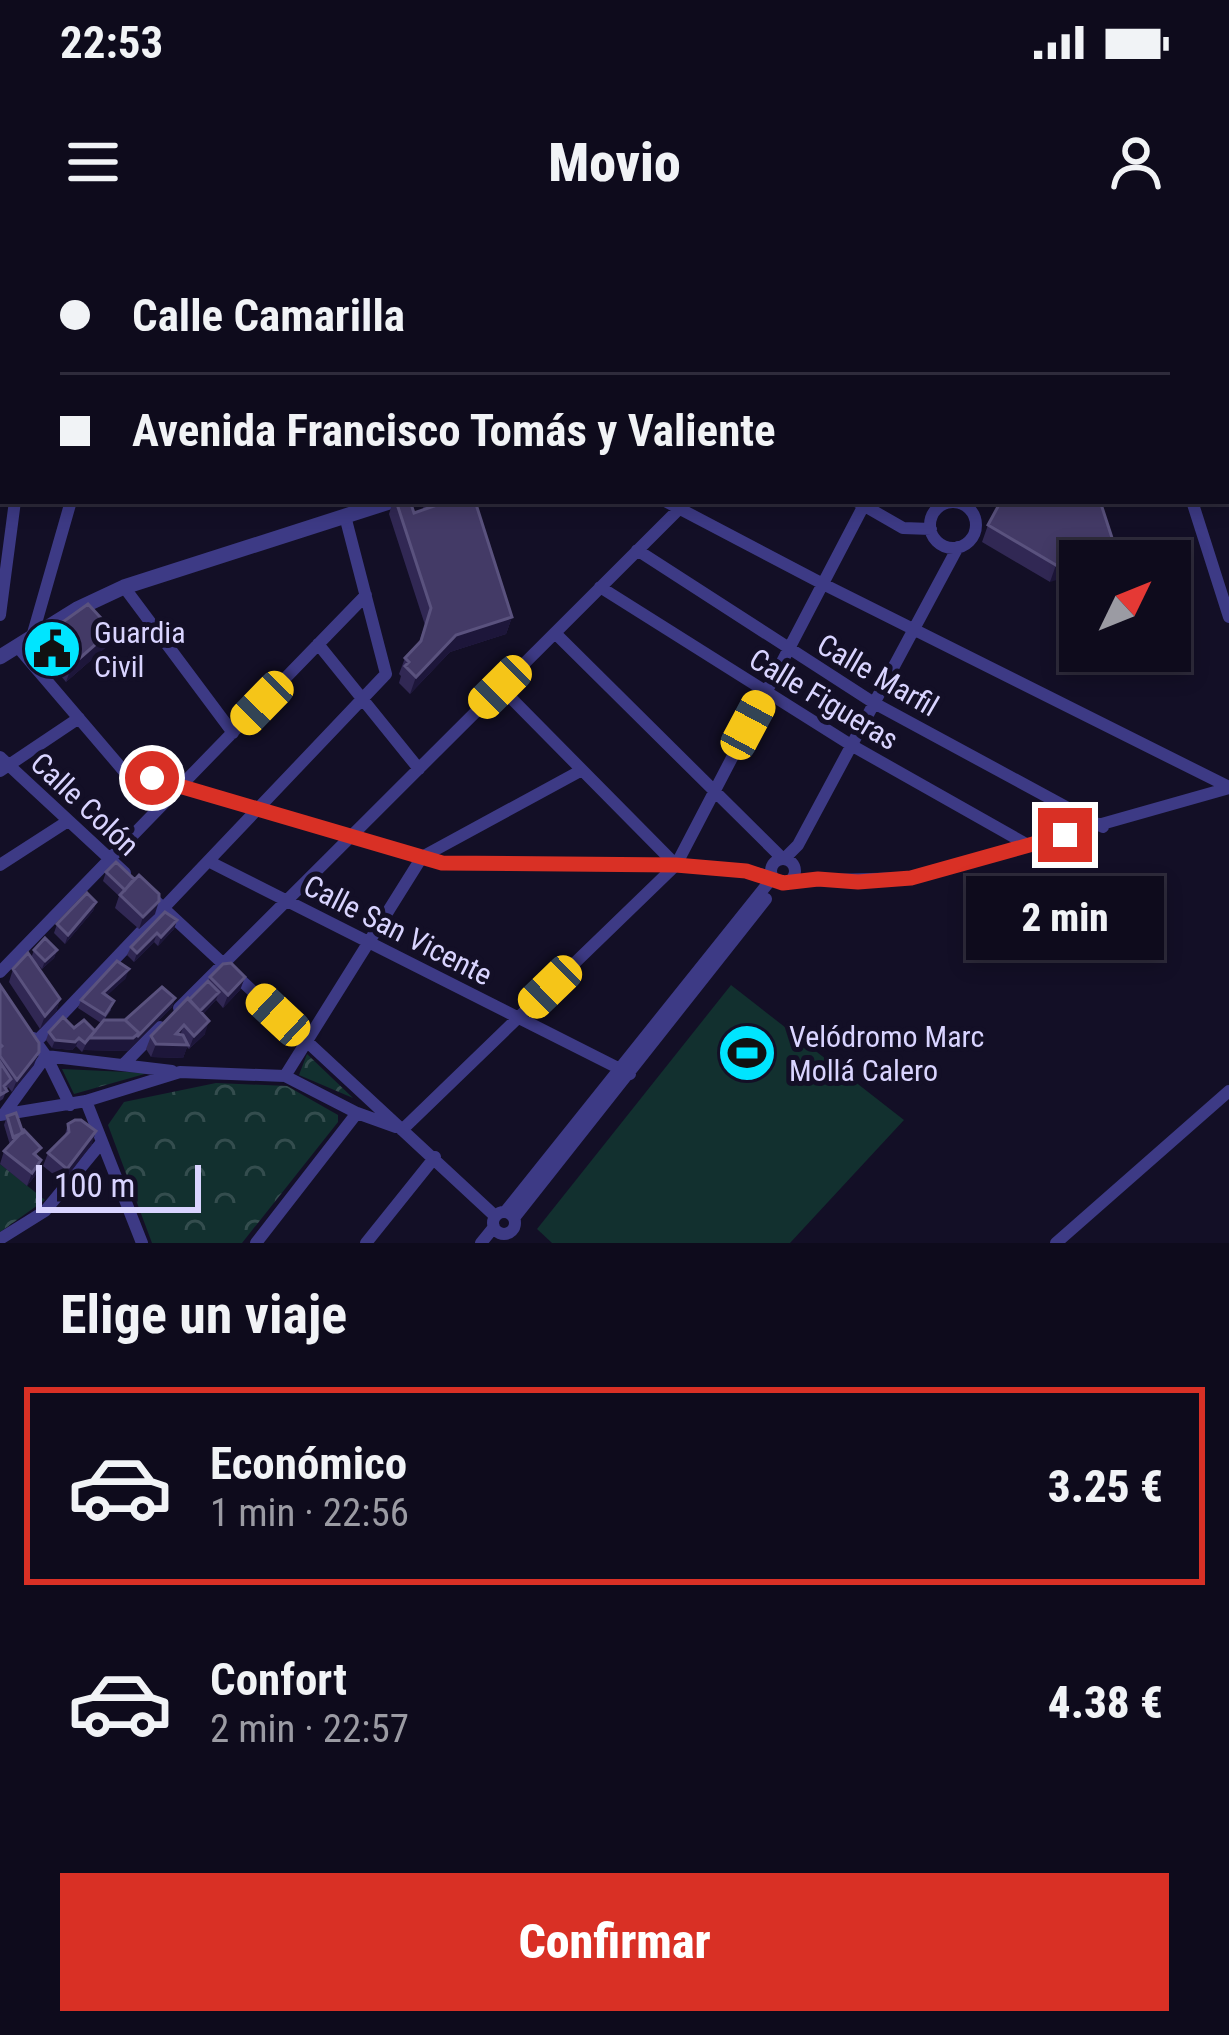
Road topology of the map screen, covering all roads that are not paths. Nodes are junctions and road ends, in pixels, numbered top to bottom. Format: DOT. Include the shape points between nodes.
graph roads {
  1 [pos="15,504"];
  2 [pos="70,504"];
  3 [pos="379,504"];
  4 [pos="671,504"];
  5 [pos="860,504"];
  6 [pos="862,504"];
  7 [pos="944,504"];
  8 [pos="1193,504"];
  9 [pos="976,506"];
  10 [pos="679,508"];
  11 [pos="345,516"];
  12 [pos="931,529"];
  13 [pos="958,548"];
  14 [pos="637,550"];
  15 [pos="825,585"];
  16 [pos="124,587"];
  17 [pos="600,587"];
  18 [pos="365,595"];
  19 [pos="0,615"];
  20 [pos="1229,617"];
  21 [pos="914,630"];
  22 [pos="555,633"];
  23 [pos="24,641"];
  24 [pos="318,644"];
  25 [pos="788,649"];
  26 [pos="0,657"];
  27 [pos="500,687"];
  28 [pos="766,693"];
  29 [pos="363,699"];
  30 [pos="874,703"];
  31 [pos="79,718"];
  32 [pos="233,733"];
  33 [pos="851,745"];
  34 [pos="3,764"];
  35 [pos="418,769"];
  36 [pos="582,770"];
  37 [pos="181,787"];
  38 [pos="1229,788"];
  39 [pos="714,790"];
  40 [pos="258,808"];
  41 [pos="68,820"];
  42 [pos="1103,826"];
  43 [pos="351,837"];
  44 [pos="1026,844"];
  45 [pos="422,857"];
  46 [pos="111,860"];
  47 [pos="208,861"];
  48 [pos="0,865"];
  49 [pos="676,865"];
  50 [pos="782,867"];
  51 [pos="128,876"];
  52 [pos="146,892"];
  53 [pos="285,900"];
  54 [pos="163,908"];
  55 [pos="368,942"];
  56 [pos="223,964"];
  57 [pos="3,971"];
  58 [pos="519,1018"];
  59 [pos="24,1024"];
  60 [pos="305,1040"];
  61 [pos="36,1042"];
  62 [pos="46,1056"];
  63 [pos="123,1065"];
  64 [pos="625,1071"];
  65 [pos="179,1072"];
  66 [pos="285,1076"];
  67 [pos="1229,1091"];
  68 [pos="86,1101"];
  69 [pos="70,1105"];
  70 [pos="357,1113"];
  71 [pos="2,1115"];
  72 [pos="402,1130"];
  73 [pos="102,1142"];
  74 [pos="435,1157"];
  75 [pos="502,1226"];
  76 [pos="0,1239"];
  77 [pos="1065,1240"];
  78 [pos="142,1243"];
  79 [pos="256,1243"];
  80 [pos="366,1243"];
  81 [pos="481,1243"];
  82 [pos="524,1243"];
  1 -- 19 [label="street"];
  2 -- 23 [label="street"];
  3 -- 11 [label="street"];
  4 -- 10 [label="street"];
  5 -- 15 [label="street"];
  6 -- 12 [label="street" via="903,528"];
  7 -- 12 [label="street"];
  8 -- 20 [label="street"];
  9 -- 13 [label="street" via="975,533"];
  10 -- 14 [label="street"];
  10 -- 15 [label="street"];
  11 -- 16 [label="street"];
  11 -- 18 [label="street"];
  12 -- 13 [label="street" via="938,542"];
  13 -- 21 [label="street"];
  14 -- 17 [label="street"];
  14 -- 25 [label="street, Calle Marfil"];
  15 -- 21 [label="street"];
  15 -- 25 [label="street"];
  16 -- 23 [label="street"];
  16 -- 32 [label="street"];
  17 -- 22 [label="street"];
  17 -- 28 [label="street, Calle Figueras"];
  18 -- 24 [label="street"];
  18 -- 29 [label="street" via="386,674"];
  21 -- 30 [label="street"];
  21 -- 38 [label="street"];
  22 -- 27 [label="street"];
  22 -- 39 [label="street"];
  23 -- 26 [label="street"];
  23 -- 31 [label="street"];
  24 -- 29 [label="street"];
  24 -- 32 [label="street"];
  25 -- 28 [label="street"];
  25 -- 30 [label="street, Calle Marfil"];
  27 -- 35 [label="street"];
  27 -- 36 [label="street"];
  28 -- 33 [label="street, Calle Figueras"];
  28 -- 39 [label="street"];
  29 -- 35 [label="street"];
  29 -- 40 [label="street"];
  30 -- 33 [label="street"];
  30 -- 42 [label="street, Calle Marfil"];
  31 -- 34 [label="street"];
  31 -- 37 [label="street" via="123,770"];
  32 -- 37 [label="street"];
  33 -- 44 [label="street, Calle Figueras"];
  33 -- 50 [label="street"];
  34 -- 41 [label="street, Calle Colón"];
  35 -- 43 [label="street"];
  36 -- 45 [label="street"];
  36 -- 49 [label="street"];
  37 -- 40 [label="street"];
  37 -- 46 [label="street"];
  38 -- 42 [label="street"];
  39 -- 49 [label="street"];
  39 -- 50 [label="street"];
  40 -- 43 [label="street"];
  40 -- 47 [label="street"];
  41 -- 46 [label="street, Calle Colón"];
  41 -- 48 [label="street"];
  42 -- 44 [label="street"];
  43 -- 45 [label="street"];
  43 -- 53 [label="street"];
  44 -- 50 [label="street" via="911,878 818,879"];
  45 -- 49 [label="street"];
  45 -- 55 [label="street"];
  46 -- 51 [label="street, Calle Colón"];
  46 -- 57 [label="street"];
  47 -- 53 [label="street, Calle San Vicente"];
  47 -- 54 [label="street"];
  49 -- 50 [label="street"];
  49 -- 58 [label="street"];
  50 -- 64 [label="street"];
  52 -- 54 [label="street, Calle Colón"];
  53 -- 55 [label="street, Calle San Vicente"];
  53 -- 56 [label="street"];
  54 -- 56 [label="street, Calle Colón"];
  54 -- 61 [label="street"];
  55 -- 58 [label="street, Calle San Vicente"];
  55 -- 60 [label="street"];
  56 -- 60 [label="street, Calle Colón"];
  56 -- 63 [label="street"];
  58 -- 64 [label="street, Calle San Vicente"];
  58 -- 72 [label="street"];
  59 -- 61 [label="street"];
  60 -- 66 [label="street"];
  60 -- 72 [label="street, Calle Colón"];
  61 -- 62 [label="street"];
  62 -- 63 [label="street"];
  62 -- 69 [label="street"];
  62 -- 71 [label="street"];
  63 -- 65 [label="street"];
  64 -- 75 [label="street"];
  65 -- 66 [label="street"];
  65 -- 68 [label="street"];
  66 -- 70 [label="street, Calle Colón"];
  67 -- 77 [label="street"];
  68 -- 69 [label="street"];
  68 -- 73 [label="street"];
  69 -- 71 [label="street"];
  70 -- 72 [label="street, Calle Colón"];
  70 -- 79 [label="street"];
  72 -- 74 [label="street, Calle Colón"];
  73 -- 76 [label="street" via="45,1211"];
  73 -- 78 [label="street"];
  74 -- 75 [label="street, Calle Colón"];
  74 -- 80 [label="street"];
  75 -- 81 [label="street"];
  75 -- 82 [label="street, Calle Colón"];
}
